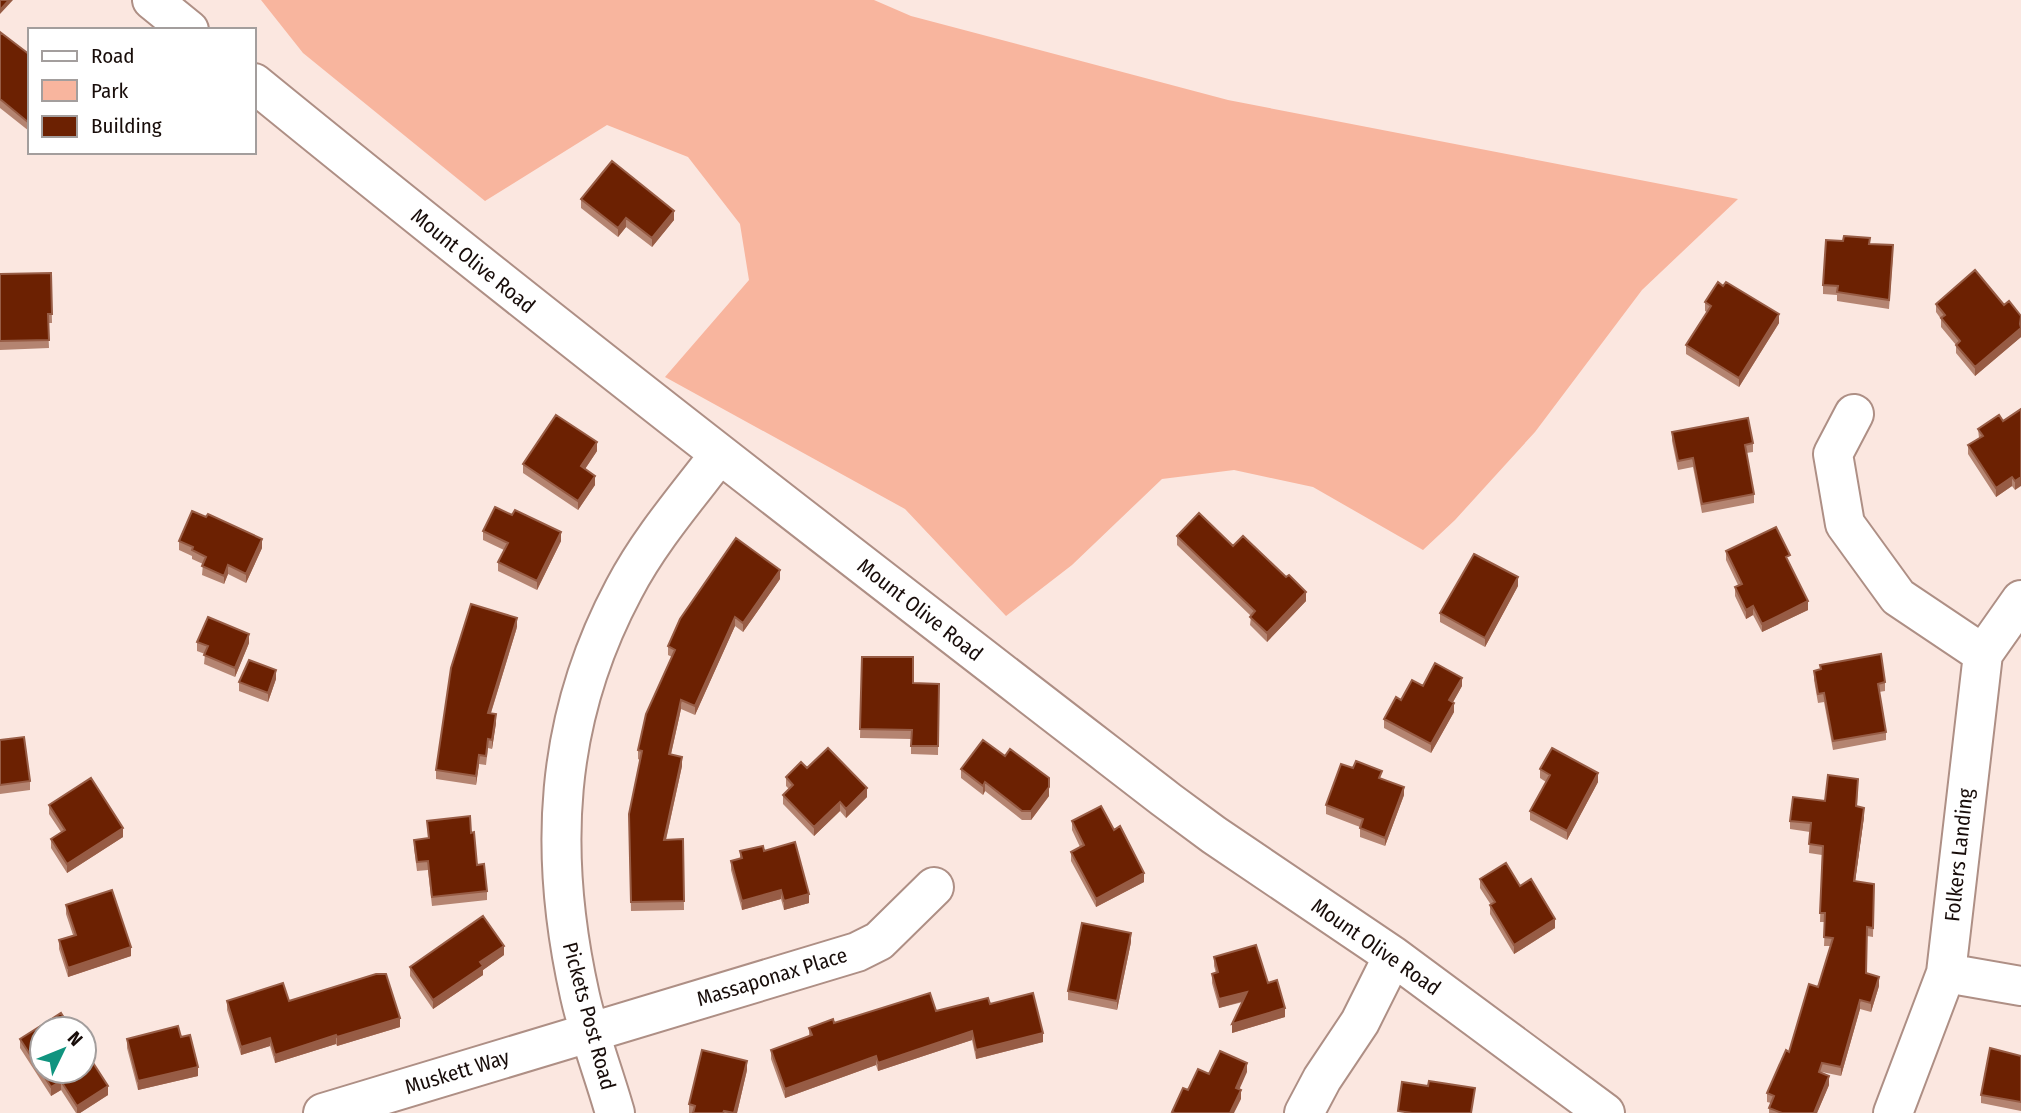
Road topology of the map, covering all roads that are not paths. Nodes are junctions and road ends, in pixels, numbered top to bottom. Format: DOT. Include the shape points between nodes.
graph roads {
  1 [pos="152,0"];
  2 [pos="187,28"];
  3 [pos="256,85"];
  4 [pos="1854,414"];
  5 [pos="719,455"];
  6 [pos="2021,600"];
  7 [pos="1983,654"];
  8 [pos="934,887"];
  9 [pos="1393,956"];
  10 [pos="1945,973"];
  11 [pos="2021,986"];
  12 [pos="590,1031"];
  13 [pos="323,1113"];
  14 [pos="615,1113"];
  15 [pos="1304,1113"];
  16 [pos="1605,1113"];
  17 [pos="1894,1113"];
  1 -- 2 [label="street"];
  3 -- 5 [label="street, Mount Olive Road"];
  4 -- 7 [label="street" via="1833,454 1845,524 1898,597"];
  5 -- 9 [label="street, Mount Olive Road" via="1168,801"];
  5 -- 12 [label="street, Pickets Post Road" via="624,589 594,653 573,726 561,808 561,879 566,926"];
  6 -- 7 [label="street, Folkers Landing"];
  7 -- 10 [label="street, Folkers Landing"];
  8 -- 12 [label="street, Massaponax Place" via="879,941 857,952"];
  9 -- 15 [label="street" via="1360,1022"];
  9 -- 16 [label="street, Mount Olive Road"];
  10 -- 11 [label="street"];
  10 -- 17 [label="street, Folkers Landing"];
  12 -- 13 [label="street, Muskett Way"];
  12 -- 14 [label="street, Pickets Post Road"];
}
